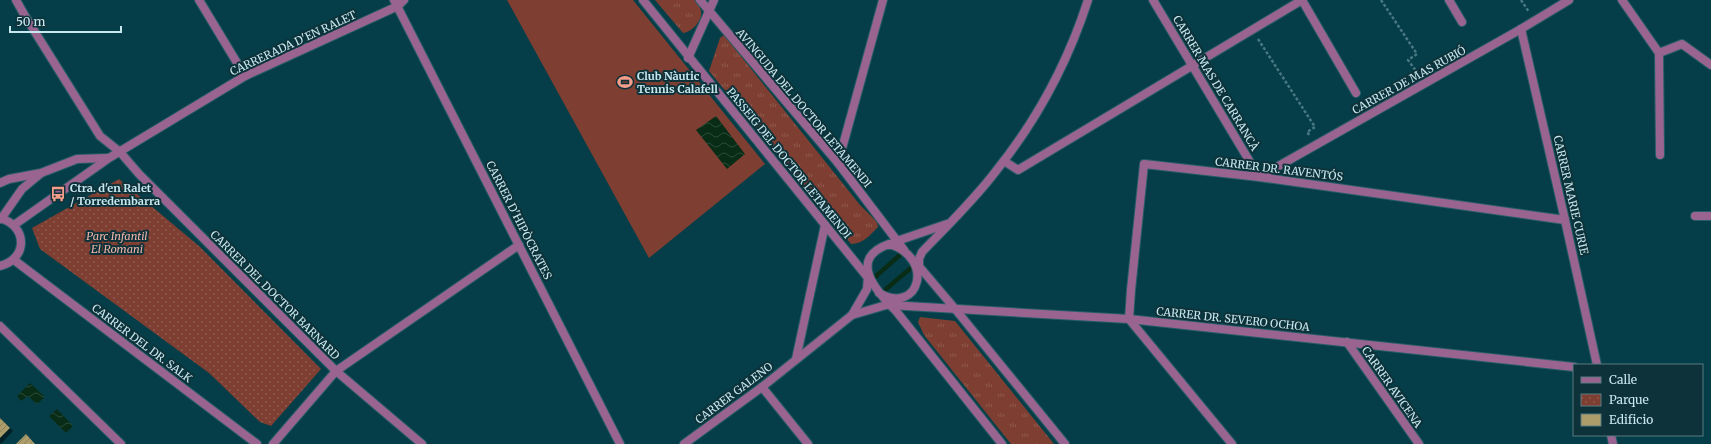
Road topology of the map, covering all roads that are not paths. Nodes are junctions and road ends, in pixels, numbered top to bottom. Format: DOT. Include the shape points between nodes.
graph roads {
  1 [pos="16,0"];
  2 [pos="199,0"];
  3 [pos="642,0"];
  4 [pos="700,0"];
  5 [pos="714,0"];
  6 [pos="883,0"];
  7 [pos="1088,0"];
  8 [pos="1153,0"];
  9 [pos="1302,0"];
  10 [pos="1449,0"];
  11 [pos="1569,0"];
  12 [pos="1622,0"];
  13 [pos="399,2"];
  14 [pos="710,12"];
  15 [pos="1462,22"];
  16 [pos="1521,29"];
  17 [pos="1659,53"];
  18 [pos="688,58"];
  19 [pos="1711,65"];
  20 [pos="1193,66"];
  21 [pos="245,76"];
  22 [pos="1356,93"];
  23 [pos="120,152"];
  24 [pos="1660,155"];
  25 [pos="109,158"];
  26 [pos="1004,161"];
  27 [pos="838,163"];
  28 [pos="41,173"];
  29 [pos="1259,177"];
  30 [pos="0,183"];
  31 [pos="1695,216"];
  32 [pos="1711,216"];
  33 [pos="0,218"];
  34 [pos="1566,220"];
  35 [pos="950,224"];
  36 [pos="14,225"];
  37 [pos="826,225"];
  38 [pos="898,241"];
  39 [pos="890,244"];
  40 [pos="519,245"];
  41 [pos="904,250"];
  42 [pos="14,260"];
  43 [pos="914,261"];
  44 [pos="0,266"];
  45 [pos="920,267"];
  46 [pos="869,278"];
  47 [pos="919,278"];
  48 [pos="879,293"];
  49 [pos="906,297"];
  50 [pos="889,305"];
  51 [pos="956,310"];
  52 [pos="852,315"];
  53 [pos="1129,319"];
  54 [pos="0,326"];
  55 [pos="1347,342"];
  56 [pos="796,359"];
  57 [pos="1597,364"];
  58 [pos="1573,367"];
  59 [pos="336,371"];
  60 [pos="762,387"];
  61 [pos="121,444"];
  62 [pos="256,444"];
  63 [pos="273,444"];
  64 [pos="422,444"];
  65 [pos="620,444"];
  66 [pos="684,444"];
  67 [pos="808,444"];
  68 [pos="1002,444"];
  69 [pos="1065,444"];
  70 [pos="1232,444"];
  71 [pos="1419,444"];
  1 -- 23 [label="street, CARRER DEL DOCTOR BARNARD" via="100,136"];
  2 -- 21 [label="street"];
  3 -- 18 [label="street, PASSEIG DEL DOCTOR LETAMENDI"];
  4 -- 14 [label="street, AVINGUDA DEL DOCTOR LETAMENDI"];
  5 -- 14 [label="street"];
  6 -- 27 [label="street"];
  7 -- 26 [label="street" via="1066,59 1047,97"];
  8 -- 20 [label="street, CARRER MAS DE CARRANCÀ"];
  9 -- 20 [label="street"];
  9 -- 22 [label="street"];
  10 -- 15 [label="street"];
  11 -- 16 [label="street, CARRER DE MAS RUBIÓ"];
  12 -- 17 [label="street"];
  13 -- 21 [label="street, CARRERADA D'EN RALET"];
  13 -- 40 [label="street, CARRER D'HIPÒCRATES"];
  14 -- 18 [label="street"];
  14 -- 27 [label="street, AVINGUDA DEL DOCTOR LETAMENDI"];
  16 -- 29 [label="street, CARRER DE MAS RUBIÓ"];
  16 -- 34 [label="street, CARRER MARIE CURIE"];
  17 -- 19 [label="street" via="1682,44"];
  17 -- 24 [label="street"];
  18 -- 37 [label="street, PASSEIG DEL DOCTOR LETAMENDI"];
  20 -- 26 [label="street" via="1018,170"];
  20 -- 29 [label="street, CARRER MAS DE CARRANCÀ"];
  21 -- 23 [label="street, CARRERADA D'EN RALET"];
  23 -- 25 [label="street, CARRERADA D'EN RALET"];
  23 -- 59 [label="street, CARRER DEL DOCTOR BARNARD" via="138,174"];
  25 -- 28 [label="street, CARRERADA D'EN RALET" via="77,159"];
  25 -- 36 [label="street, CARRERADA D'EN RALET"];
  26 -- 35 [label="street"];
  27 -- 38 [label="street, AVINGUDA DEL DOCTOR LETAMENDI"];
  28 -- 30 [label="street, CARRERADA D'EN RALET"];
  28 -- 33 [label="street, CARRERADA D'EN RALET" via="22,189"];
  29 -- 34 [label="street, CARRER DR. RAVENTÓS"];
  29 -- 53 [label="street, CARRER DR. RAVENTÓS" via="1144,164"];
  31 -- 32 [label="street"];
  33 -- 36 [label="street"];
  34 -- 57 [label="street, CARRER MARIE CURIE"];
  35 -- 38 [label="street"];
  35 -- 45 [label="street" via="922,252 919,259"];
  36 -- 42 [label="street" via="21,236 21,244"];
  37 -- 46 [label="street, PASSEIG DEL DOCTOR LETAMENDI"];
  37 -- 56 [label="street"];
  38 -- 39 [label="street"];
  38 -- 41 [label="street, AVINGUDA DEL DOCTOR LETAMENDI"];
  39 -- 41 [label="street"];
  39 -- 46 [label="street" via="873,252 868,263"];
  40 -- 59 [label="street"];
  40 -- 65 [label="street, CARRER D'HIPÒCRATES"];
  41 -- 43 [label="street"];
  42 -- 44 [label="street"];
  42 -- 62 [label="street, CARRER DEL DR. SALK"];
  43 -- 45 [label="street"];
  43 -- 47 [label="street"];
  45 -- 47 [label="street"];
  45 -- 51 [label="street"];
  46 -- 48 [label="street"];
  46 -- 52 [label="street, CARRER GALENO" via="867,289"];
  47 -- 49 [label="street" via="913,291"];
  48 -- 49 [label="street" via="887,298"];
  48 -- 50 [label="street"];
  49 -- 50 [label="street, CARRER GALENO"];
  50 -- 51 [label="street, CARRER DR. SEVERO OCHOA"];
  50 -- 52 [label="street, CARRER GALENO"];
  50 -- 68 [label="street"];
  51 -- 53 [label="street, CARRER DR. SEVERO OCHOA"];
  51 -- 69 [label="street"];
  52 -- 56 [label="street, CARRER GALENO"];
  53 -- 55 [label="street, CARRER DR. SEVERO OCHOA"];
  53 -- 70 [label="street"];
  54 -- 61 [label="street"];
  55 -- 58 [label="street, CARRER DR. SEVERO OCHOA"];
  55 -- 71 [label="street, CARRER AVICENA"];
  56 -- 60 [label="street, CARRER GALENO"];
  59 -- 63 [label="street"];
  59 -- 64 [label="street, CARRER DEL DOCTOR BARNARD"];
  60 -- 66 [label="street, CARRER GALENO"];
  60 -- 67 [label="street"];
}
